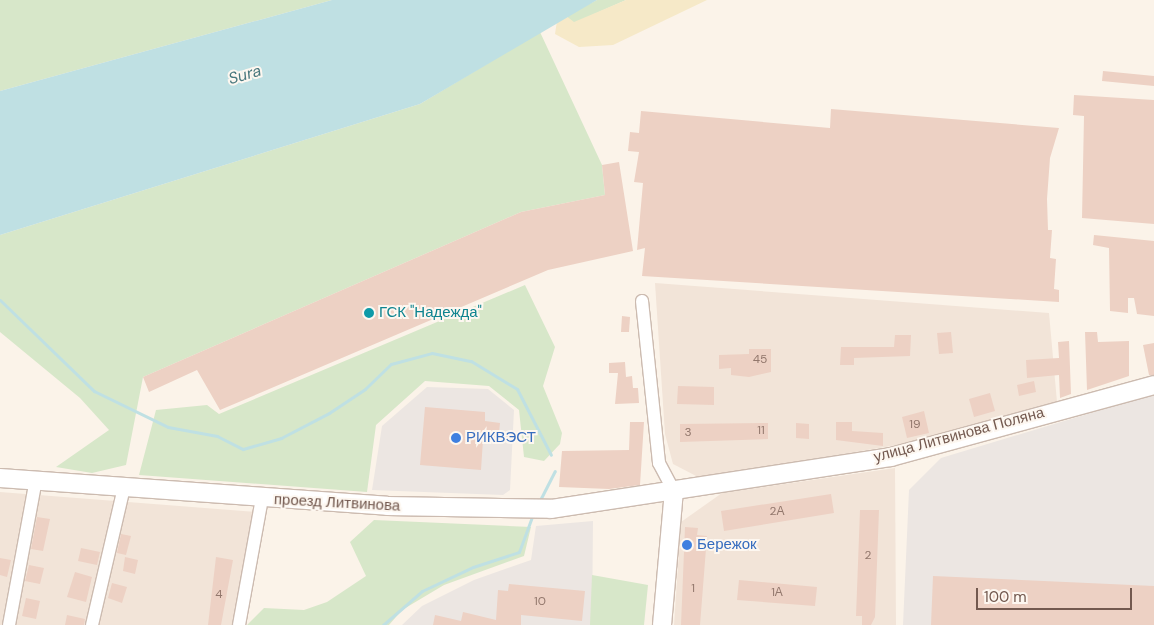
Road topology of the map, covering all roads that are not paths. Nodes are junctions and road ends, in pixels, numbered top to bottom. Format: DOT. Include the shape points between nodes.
graph roads {
  1 [pos="642,301"];
  2 [pos="1154,385"];
  3 [pos="0,478"];
  4 [pos="36,480"];
  5 [pos="124,487"];
  6 [pos="674,491"];
  7 [pos="262,498"];
  8 [pos="0,622"];
  9 [pos="9,625"];
  10 [pos="92,625"];
  11 [pos="239,625"];
  12 [pos="662,625"];
  1 -- 6 [label="street" via="659,463"];
  2 -- 6 [label="main road, улица Литвинова Поляна" via="891,456"];
  3 -- 4 [label="main road, проезд Литвинова"];
  4 -- 5 [label="main road, проезд Литвинова"];
  4 -- 9 [label="street"];
  5 -- 7 [label="main road, проезд Литвинова"];
  5 -- 10 [label="street"];
  6 -- 7 [label="main road, проезд Литвинова" via="516,512"];
  6 -- 12 [label="main road"];
  7 -- 11 [label="street"];
  8 -- 9 [label="street"];
}
